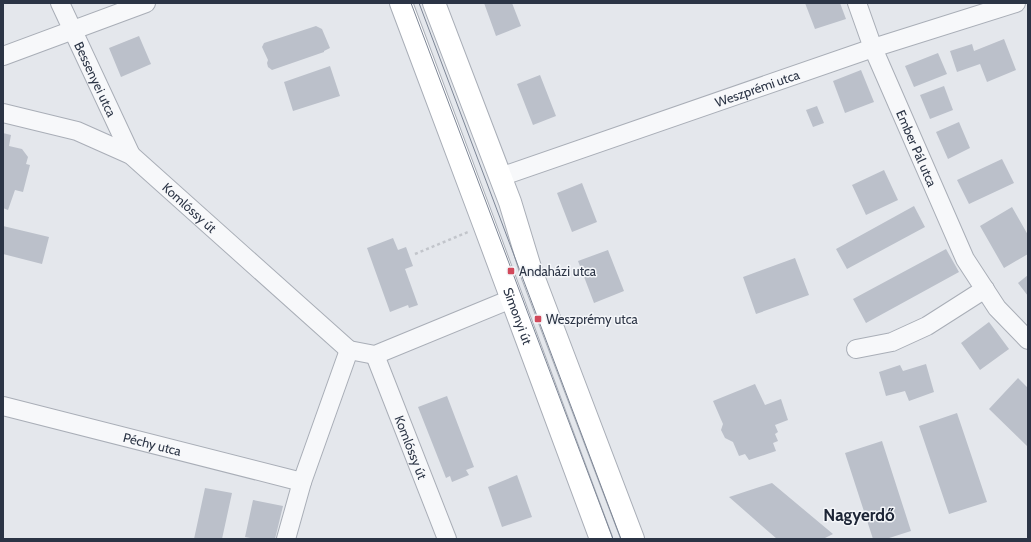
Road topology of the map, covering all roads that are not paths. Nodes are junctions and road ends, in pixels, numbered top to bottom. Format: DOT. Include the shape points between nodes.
graph roads {
  1 [pos="60,3"];
  2 [pos="146,3"];
  3 [pos="401,3"];
  4 [pos="434,3"];
  5 [pos="857,3"];
  6 [pos="1016,3"];
  7 [pos="73,31"];
  8 [pos="873,48"];
  9 [pos="3,56"];
  10 [pos="3,113"];
  11 [pos="131,155"];
  12 [pos="500,177"];
  13 [pos="985,289"];
  14 [pos="511,299"];
  15 [pos="1028,340"];
  16 [pos="856,349"];
  17 [pos="349,350"];
  18 [pos="375,355"];
  19 [pos="3,406"];
  20 [pos="302,482"];
  21 [pos="286,539"];
  22 [pos="448,539"];
  23 [pos="601,539"];
  24 [pos="633,539"];
  1 -- 7 [label="street, Bessenyei utca"];
  2 -- 7 [label="street"];
  3 -- 14 [label="street, Simonyi út"];
  4 -- 12 [label="street"];
  5 -- 8 [label="street, Ember Pál utca"];
  6 -- 8 [label="street, Weszprémi utca"];
  7 -- 9 [label="street"];
  7 -- 11 [label="street, Bessenyei utca"];
  8 -- 12 [label="street, Weszprémi utca"];
  8 -- 13 [label="street, Ember Pál utca" via="965,259"];
  10 -- 11 [label="street, Komlóssy út" via="77,130"];
  11 -- 17 [label="street, Komlóssy út"];
  12 -- 24 [label="street" via="531,271"];
  13 -- 15 [label="street, Ember Pál utca" via="997,308"];
  13 -- 16 [label="street" via="927,326 892,342"];
  14 -- 18 [label="street"];
  14 -- 23 [label="street, Simonyi út"];
  17 -- 18 [label="street"];
  17 -- 20 [label="street"];
  18 -- 22 [label="street, Komlóssy út"];
  19 -- 20 [label="street, Péchy utca"];
  20 -- 21 [label="street"];
}
